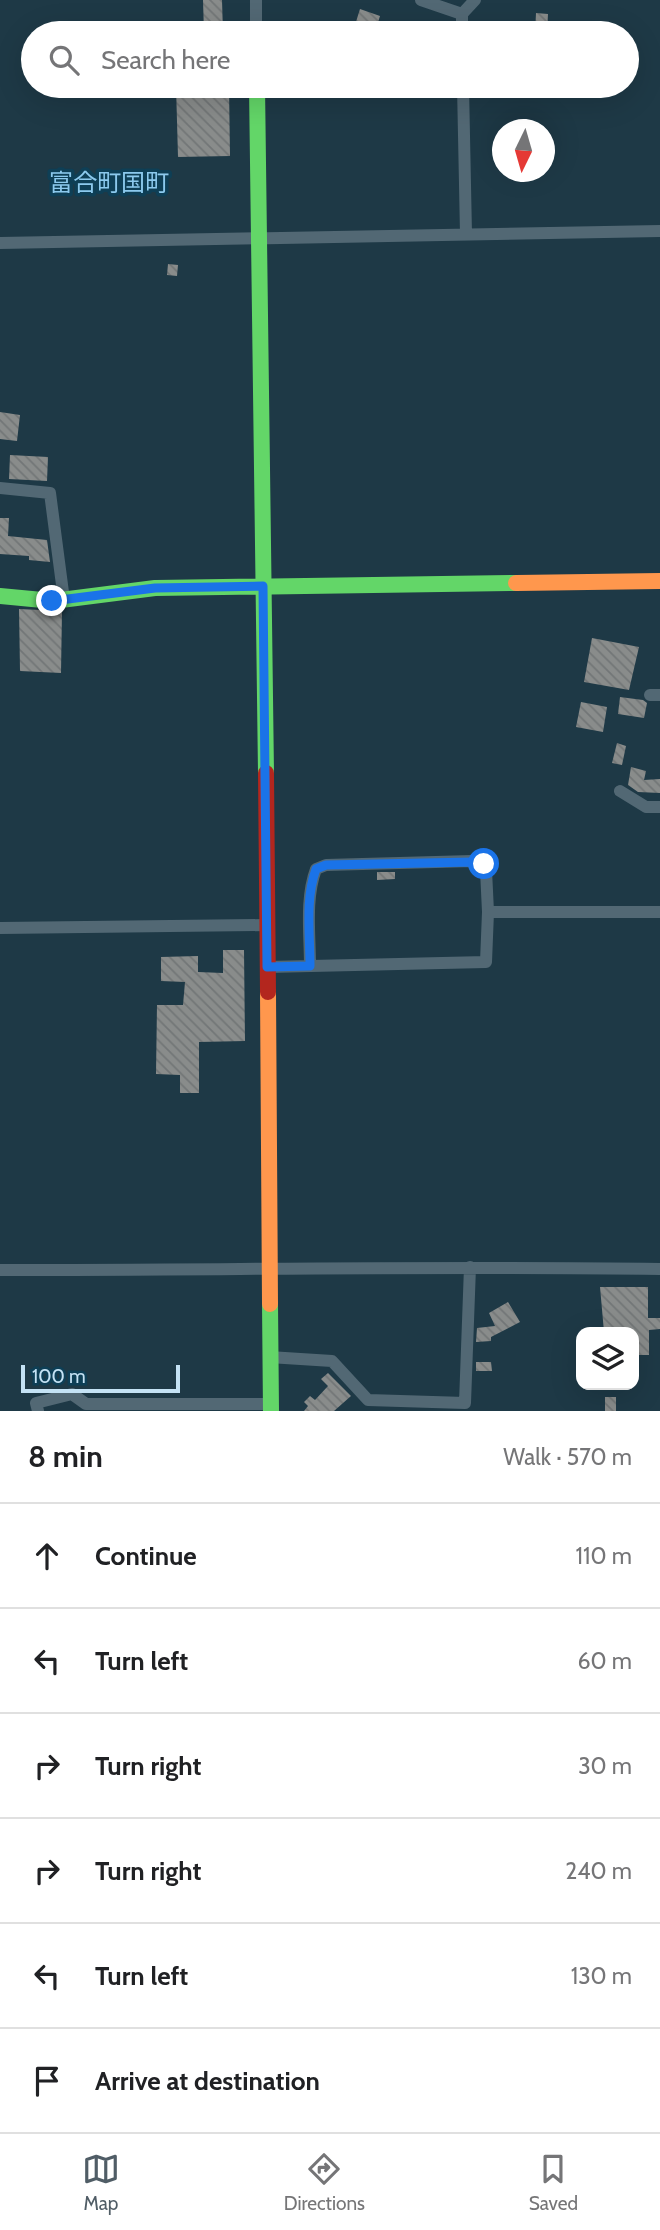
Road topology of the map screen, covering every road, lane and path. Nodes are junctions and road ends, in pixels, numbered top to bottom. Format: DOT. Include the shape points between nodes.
graph roads {
  1 [pos="256,0"];
  2 [pos="421,0"];
  3 [pos="468,5"];
  4 [pos="256,21"];
  5 [pos="257,98"];
  6 [pos="463,98"];
  7 [pos="660,231"];
  8 [pos="466,234"];
  9 [pos="259,239"];
  10 [pos="0,243"];
  11 [pos="0,488"];
  12 [pos="660,582"];
  13 [pos="263,586"];
  14 [pos="0,596"];
  15 [pos="64,600"];
  16 [pos="620,790"];
  17 [pos="660,807"];
  18 [pos="488,912"];
  19 [pos="660,912"];
  20 [pos="266,925"];
  21 [pos="0,928"];
  22 [pos="310,966"];
  23 [pos="267,967"];
  24 [pos="470,1267"];
  25 [pos="660,1269"];
  26 [pos="0,1270"];
  27 [pos="270,1270"];
  28 [pos="269,1357"];
  29 [pos="271,1407"];
  30 [pos="38,1411"];
  1 -- 4 [label="street"];
  2 -- 3 [label="street"];
  5 -- 9 [label="street"];
  6 -- 8 [label="street"];
  7 -- 8 [label="street"];
  8 -- 9 [label="street"];
  9 -- 10 [label="street"];
  9 -- 13 [label="street"];
  11 -- 15 [label="street" via="50,493"];
  12 -- 13 [label="street"];
  13 -- 15 [label="street" via="155,588"];
  13 -- 20 [label="street"];
  14 -- 15 [label="street"];
  16 -- 17 [label="street" via="646,807"];
  18 -- 19 [label="street"];
  18 -- 22 [label="street" via="486,962"];
  18 -- 22 [label="street" via="486,870 479,862 326,865 316,869 312,881"];
  20 -- 21 [label="street"];
  20 -- 23 [label="street"];
  22 -- 23 [label="street"];
  23 -- 27 [label="street"];
  24 -- 25 [label="street"];
  24 -- 27 [label="street"];
  24 -- 28 [label="street" via="466,1403 368,1401 332,1361"];
  26 -- 27 [label="street"];
  27 -- 28 [label="street"];
  28 -- 29 [label="street"];
  29 -- 30 [label="street" via="86,1404 72,1394 36,1403"];
}
